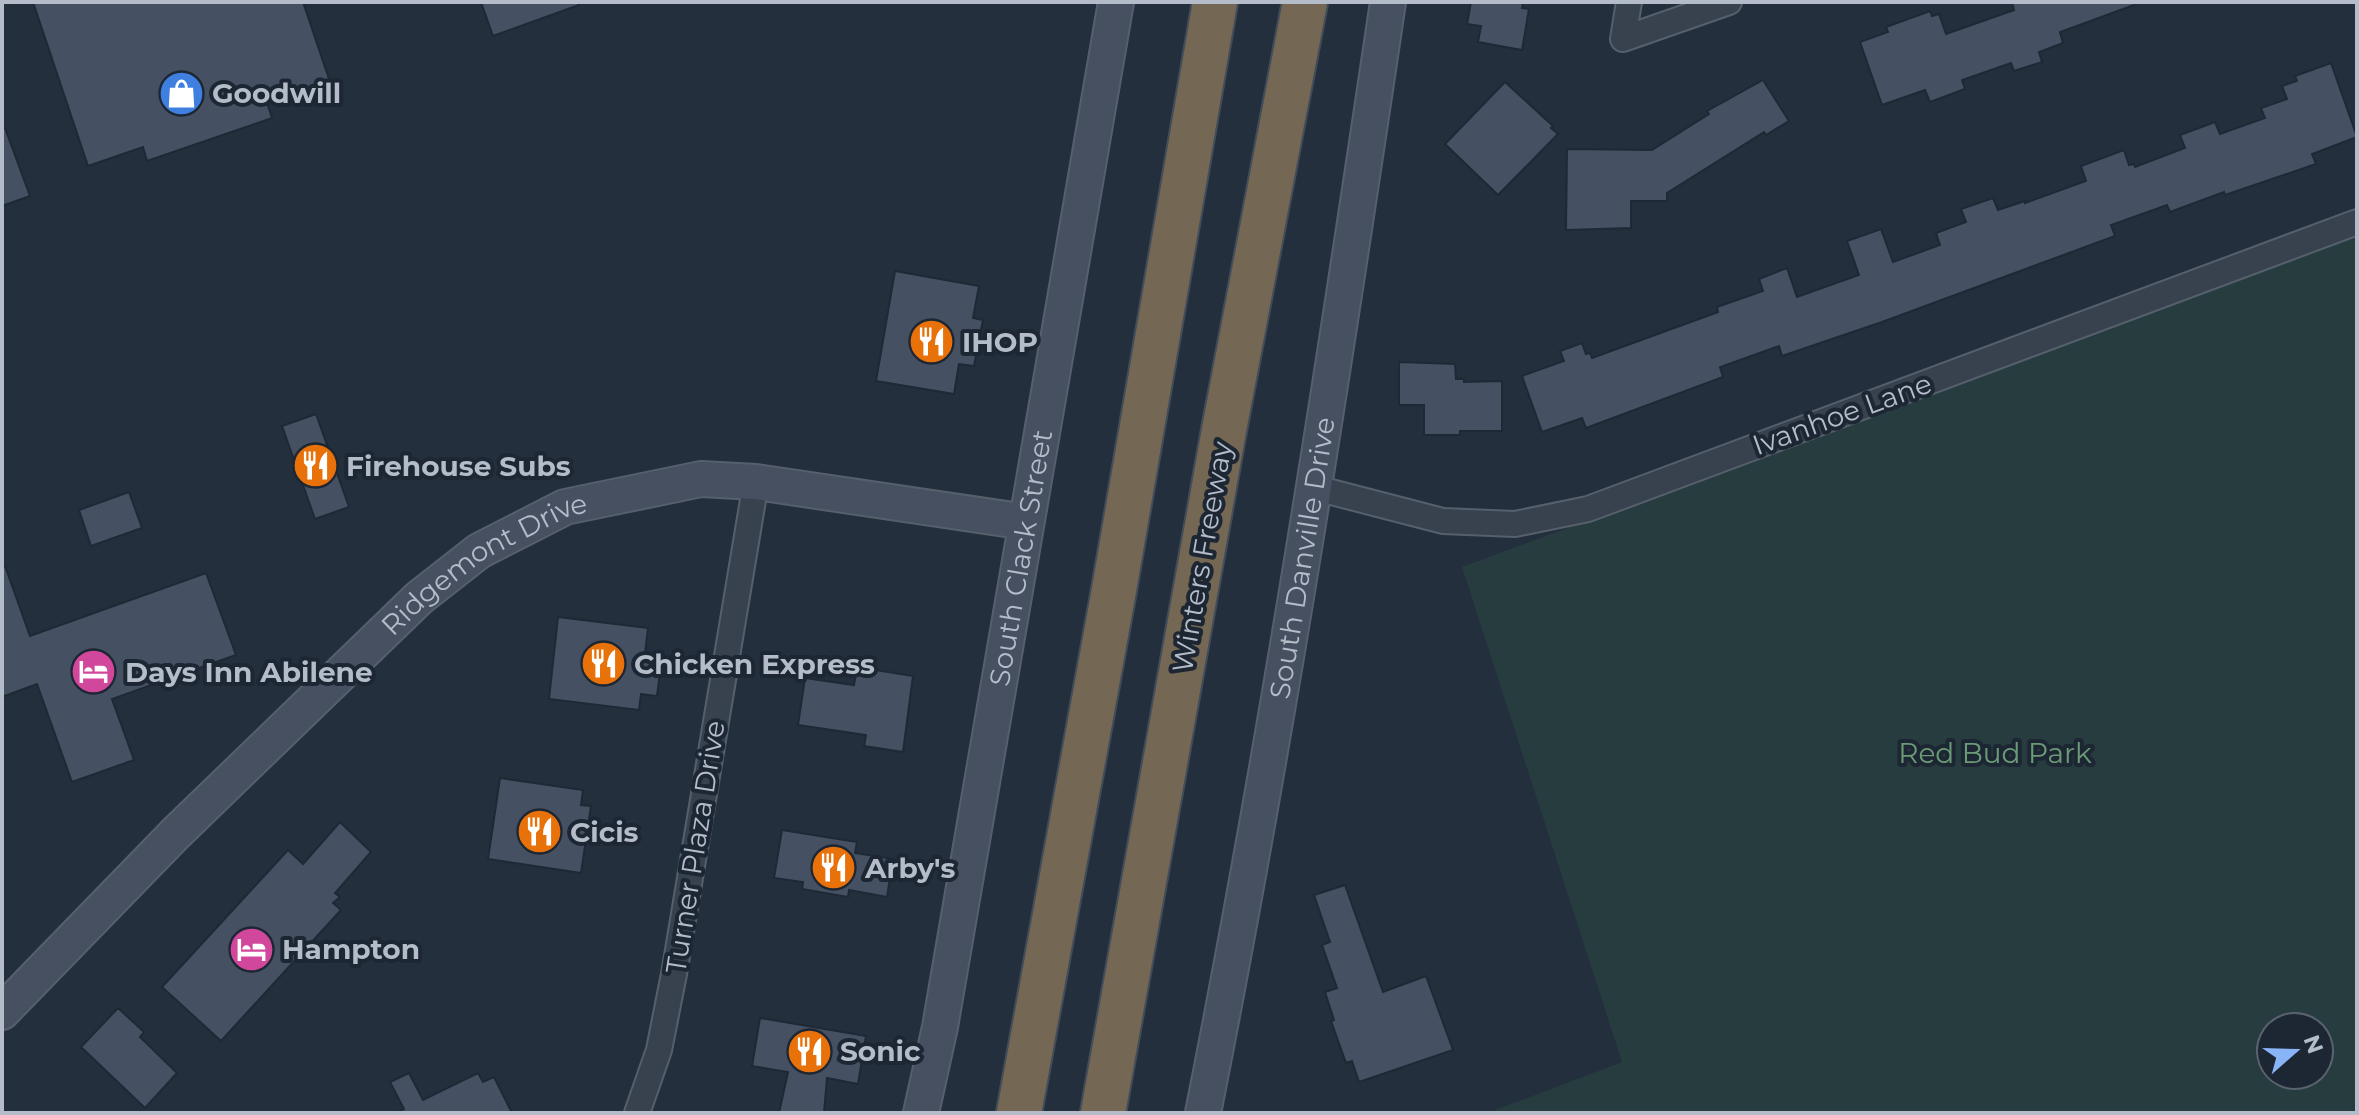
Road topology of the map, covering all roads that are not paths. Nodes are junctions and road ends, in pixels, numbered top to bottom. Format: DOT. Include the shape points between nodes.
graph roads {
  1 [pos="1116,2"];
  2 [pos="1215,2"];
  3 [pos="1305,2"];
  4 [pos="1388,2"];
  5 [pos="1629,2"];
  6 [pos="1729,2"];
  7 [pos="2357,222"];
  8 [pos="756,482"];
  9 [pos="1316,488"];
  10 [pos="1026,522"];
  11 [pos="2,1012"];
  12 [pos="637,1113"];
  13 [pos="921,1113"];
  14 [pos="1019,1113"];
  15 [pos="1103,1113"];
  16 [pos="1203,1113"];
  1 -- 10 [label="main road, South Clack Street"];
  2 -- 14 [label="highway"];
  3 -- 15 [label="highway, Winters Freeway"];
  4 -- 9 [label="main road, South Danville Drive"];
  5 -- 6 [label="street" via="1623,39"];
  7 -- 9 [label="street, Ivanhoe Lane" via="1588,509 1515,524 1443,521"];
  8 -- 10 [label="main road, Ridgemont Drive"];
  8 -- 11 [label="main road, Ridgemont Drive" via="701,479 565,507 479,551 408,609 175,834"];
  8 -- 12 [label="street, Turner Plaza Drive" via="674,974 659,1050"];
  9 -- 16 [label="main road, South Danville Drive"];
  10 -- 13 [label="main road, South Clack Street"];
}
